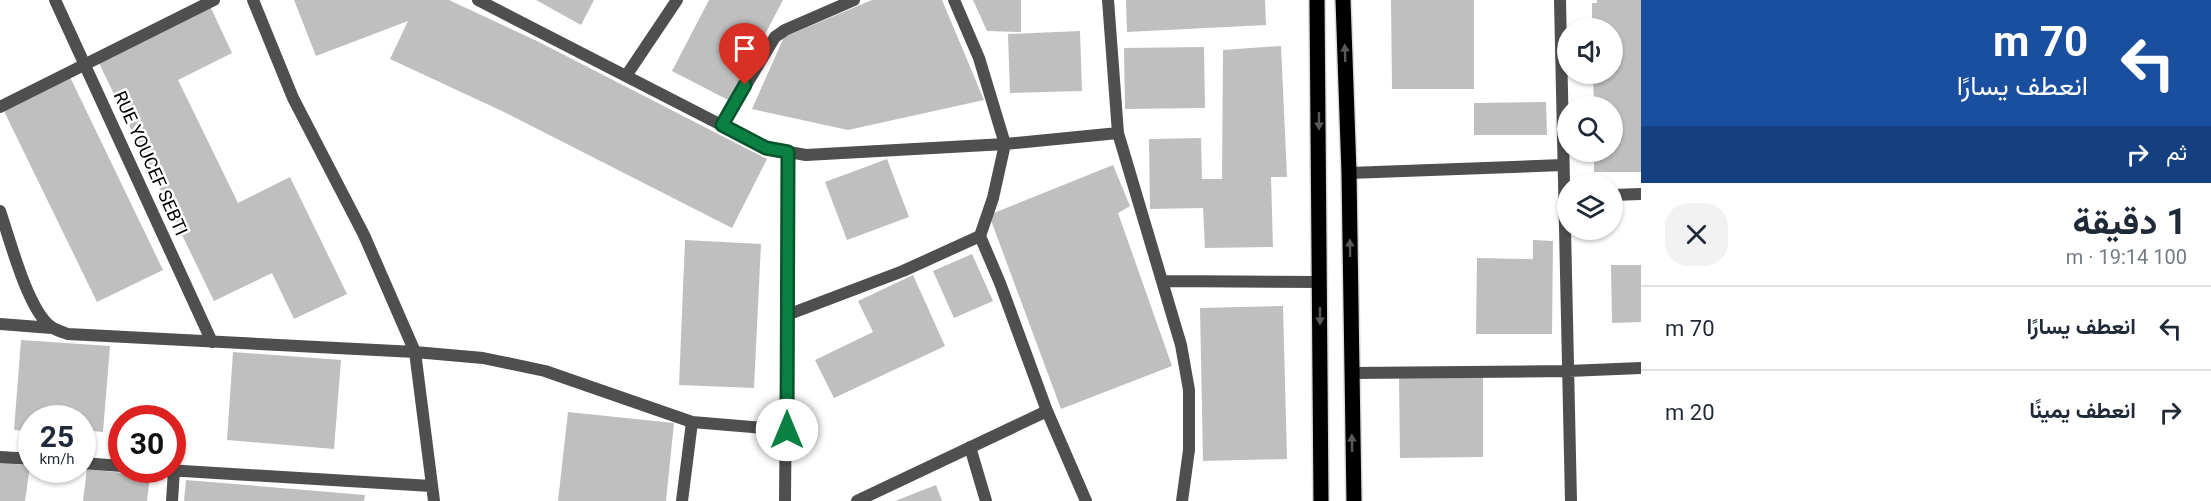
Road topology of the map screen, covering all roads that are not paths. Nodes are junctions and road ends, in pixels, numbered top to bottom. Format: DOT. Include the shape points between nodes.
graph roads {
  1 [pos="55,0"];
  2 [pos="214,0"];
  3 [pos="253,0"];
  4 [pos="478,0"];
  5 [pos="677,0"];
  6 [pos="854,0"];
  7 [pos="954,0"];
  8 [pos="1108,0"];
  9 [pos="1317,0"];
  10 [pos="1343,0"];
  11 [pos="1560,0"];
  12 [pos="86,63"];
  13 [pos="626,76"];
  14 [pos="0,107"];
  15 [pos="722,125"];
  16 [pos="1118,133"];
  17 [pos="1005,144"];
  18 [pos="788,152"];
  19 [pos="1563,165"];
  20 [pos="1349,173"];
  21 [pos="1564,174"];
  22 [pos="1641,194"];
  23 [pos="1623,195"];
  24 [pos="0,211"];
  25 [pos="980,236"];
  26 [pos="1566,240"];
  27 [pos="1163,280"];
  28 [pos="1320,282"];
  29 [pos="787,315"];
  30 [pos="0,324"];
  31 [pos="52,328"];
  32 [pos="212,342"];
  33 [pos="415,352"];
  34 [pos="1641,368"];
  35 [pos="1568,371"];
  36 [pos="1351,373"];
  37 [pos="1047,411"];
  38 [pos="692,422"];
  39 [pos="787,430"];
  40 [pos="970,447"];
  41 [pos="0,457"];
  42 [pos="18,458"];
  43 [pos="186,471"];
  44 [pos="171,483"];
  45 [pos="431,486"];
  46 [pos="172,501"];
  47 [pos="434,501"];
  48 [pos="682,501"];
  49 [pos="785,501"];
  50 [pos="857,501"];
  51 [pos="986,501"];
  52 [pos="1086,501"];
  53 [pos="1181,501"];
  54 [pos="1321,501"];
  55 [pos="1354,501"];
  56 [pos="1571,501"];
  1 -- 12 [label="street, RUE YOUCEF SEBTI"];
  2 -- 12 [label="street"];
  3 -- 33 [label="street" via="293,98 364,235"];
  4 -- 13 [label="street"];
  5 -- 13 [label="street"];
  6 -- 15 [label="street" via="775,37"];
  7 -- 17 [label="street" via="979,58"];
  8 -- 16 [label="street"];
  9 -- 28 [label="main road, one-way"];
  20 -- 10 [label="main road, one-way"];
  11 -- 19 [label="street"];
  12 -- 14 [label="street"];
  12 -- 32 [label="street, RUE YOUCEF SEBTI"];
  13 -- 15 [label="street"];
  15 -- 18 [label="street" via="766,148"];
  16 -- 17 [label="street"];
  16 -- 27 [label="street"];
  17 -- 18 [label="street" via="806,155"];
  17 -- 25 [label="street"];
  18 -- 29 [label="street"];
  19 -- 20 [label="street"];
  19 -- 21 [label="street"];
  36 -- 20 [label="main road, one-way"];
  22 -- 23 [label="street"];
  24 -- 31 [label="street" via="33,302"];
  25 -- 29 [label="street" via="903,271"];
  25 -- 37 [label="street"];
  26 -- 35 [label="street"];
  27 -- 28 [label="street"];
  27 -- 53 [label="street" via="1189,390 1189,450"];
  28 -- 54 [label="main road, one-way"];
  29 -- 39 [label="street"];
  30 -- 31 [label="street"];
  31 -- 32 [label="street" via="68,334"];
  32 -- 33 [label="street"];
  33 -- 38 [label="street" via="483,358 545,371"];
  33 -- 45 [label="street"];
  34 -- 35 [label="street"];
  35 -- 36 [label="street"];
  35 -- 56 [label="street"];
  55 -- 36 [label="main road, one-way"];
  37 -- 40 [label="street"];
  37 -- 52 [label="street"];
  38 -- 39 [label="street"];
  38 -- 48 [label="street"];
  39 -- 49 [label="street"];
  40 -- 50 [label="street"];
  40 -- 51 [label="street"];
  41 -- 42 [label="street"];
  43 -- 45 [label="street"];
  44 -- 46 [label="street"];
  45 -- 47 [label="street"];
}
